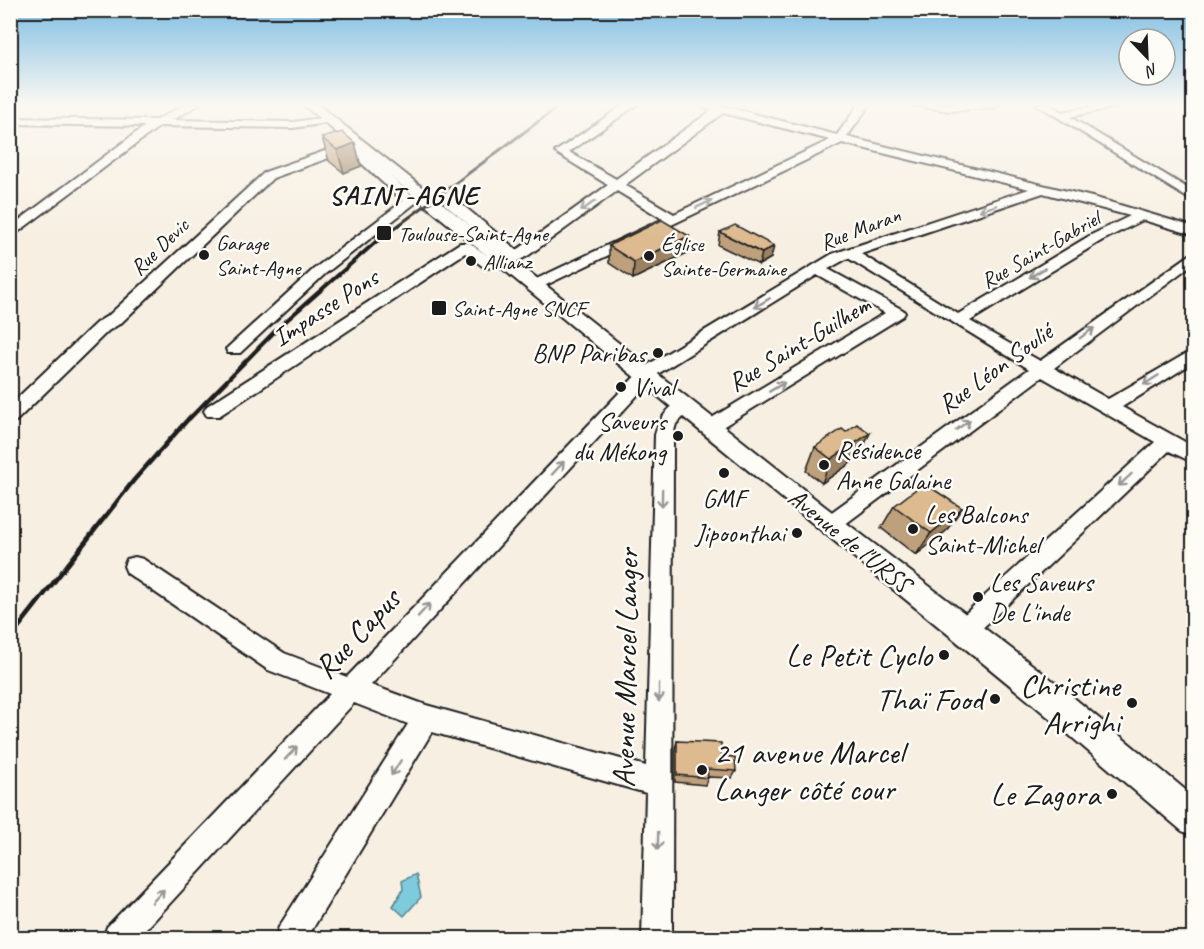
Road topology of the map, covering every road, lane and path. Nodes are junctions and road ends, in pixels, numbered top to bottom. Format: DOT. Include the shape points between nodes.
graph roads {
  1 [pos="123,148"];
  2 [pos="345,148"];
  3 [pos="357,148"];
  4 [pos="359,148"];
  5 [pos="567,148"];
  6 [pos="668,148"];
  7 [pos="821,148"];
  8 [pos="873,148"];
  9 [pos="1113,148"];
  10 [pos="616,186"];
  11 [pos="1043,189"];
  12 [pos="1194,198"];
  13 [pos="449,201"];
  14 [pos="1143,214"];
  15 [pos="672,218"];
  16 [pos="1194,231"];
  17 [pos="10,234"];
  18 [pos="465,246"];
  19 [pos="848,252"];
  20 [pos="1194,256"];
  21 [pos="511,259"];
  22 [pos="817,270"];
  23 [pos="535,285"];
  24 [pos="958,321"];
  25 [pos="234,350"];
  26 [pos="1194,354"];
  27 [pos="1040,368"];
  28 [pos="653,370"];
  29 [pos="685,407"];
  30 [pos="1108,407"];
  31 [pos="213,411"];
  32 [pos="10,416"];
  33 [pos="719,422"];
  34 [pos="1168,441"];
  35 [pos="1194,456"];
  36 [pos="839,517"];
  37 [pos="135,567"];
  38 [pos="973,622"];
  39 [pos="350,690"];
  40 [pos="426,718"];
  41 [pos="659,783"];
  42 [pos="1194,819"];
  43 [pos="118,939"];
  44 [pos="290,939"];
  45 [pos="657,939"];
  1 -- 17 [label="street"];
  2 -- 32 [label="street, Rue Devic" via="269,175"];
  3 -- 25 [label="street" via="410,198 408,204 320,271"];
  4 -- 21 [label="main road, Avenue de l'URSS"];
  5 -- 10 [label="street" via="561,152"];
  6 -- 10 [label="street"];
  15 -- 7 [label="street, one-way"];
  8 -- 11 [label="street"];
  9 -- 12 [label="street"];
  10 -- 15 [label="street"];
  10 -- 21 [label="street, one-way"];
  11 -- 14 [label="street"];
  11 -- 19 [label="street, Rue Maran, one-way"];
  13 -- 21 [label="street, Avenue de l'URSS"];
  14 -- 16 [label="street"];
  14 -- 24 [label="street, Rue Saint-Gabriel, one-way"];
  15 -- 23 [label="street"];
  18 -- 21 [label="street, Avenue de l'URSS" via="489,265"];
  18 -- 31 [label="street, Impasse Pons"];
  19 -- 22 [label="street, Rue Maran"];
  19 -- 24 [label="street"];
  27 -- 20 [label="street, Rue Léon Soulié, one-way"];
  21 -- 23 [label="main road, Avenue de l'URSS"];
  22 -- 28 [label="street, Rue Maran, one-way"];
  33 -- 22 [label="street, Rue Saint-Guilhem, one-way" via="897,314"];
  23 -- 28 [label="main road, Avenue de l'URSS"];
  24 -- 27 [label="street"];
  26 -- 30 [label="street, one-way"];
  27 -- 30 [label="street"];
  36 -- 27 [label="street, Rue Léon Soulié, one-way"];
  28 -- 29 [label="main road, Avenue de l'URSS"];
  39 -- 28 [label="street, Rue Capus, one-way"];
  29 -- 33 [label="main road, Avenue de l'URSS"];
  29 -- 41 [label="street, Avenue Marcel Langer, one-way" via="668,420 664,435"];
  30 -- 34 [label="street"];
  33 -- 36 [label="main road, Avenue de l'URSS"];
  34 -- 35 [label="street"];
  34 -- 38 [label="street, one-way"];
  36 -- 38 [label="main road, Avenue de l'URSS"];
  37 -- 39 [label="street" via="276,662"];
  38 -- 42 [label="main road, Avenue de l'URSS" via="1095,736"];
  39 -- 40 [label="street"];
  43 -- 39 [label="street, Rue Capus, one-way"];
  40 -- 41 [label="street"];
  40 -- 44 [label="street, one-way"];
  41 -- 45 [label="street, Avenue Marcel Langer, one-way"];
}
